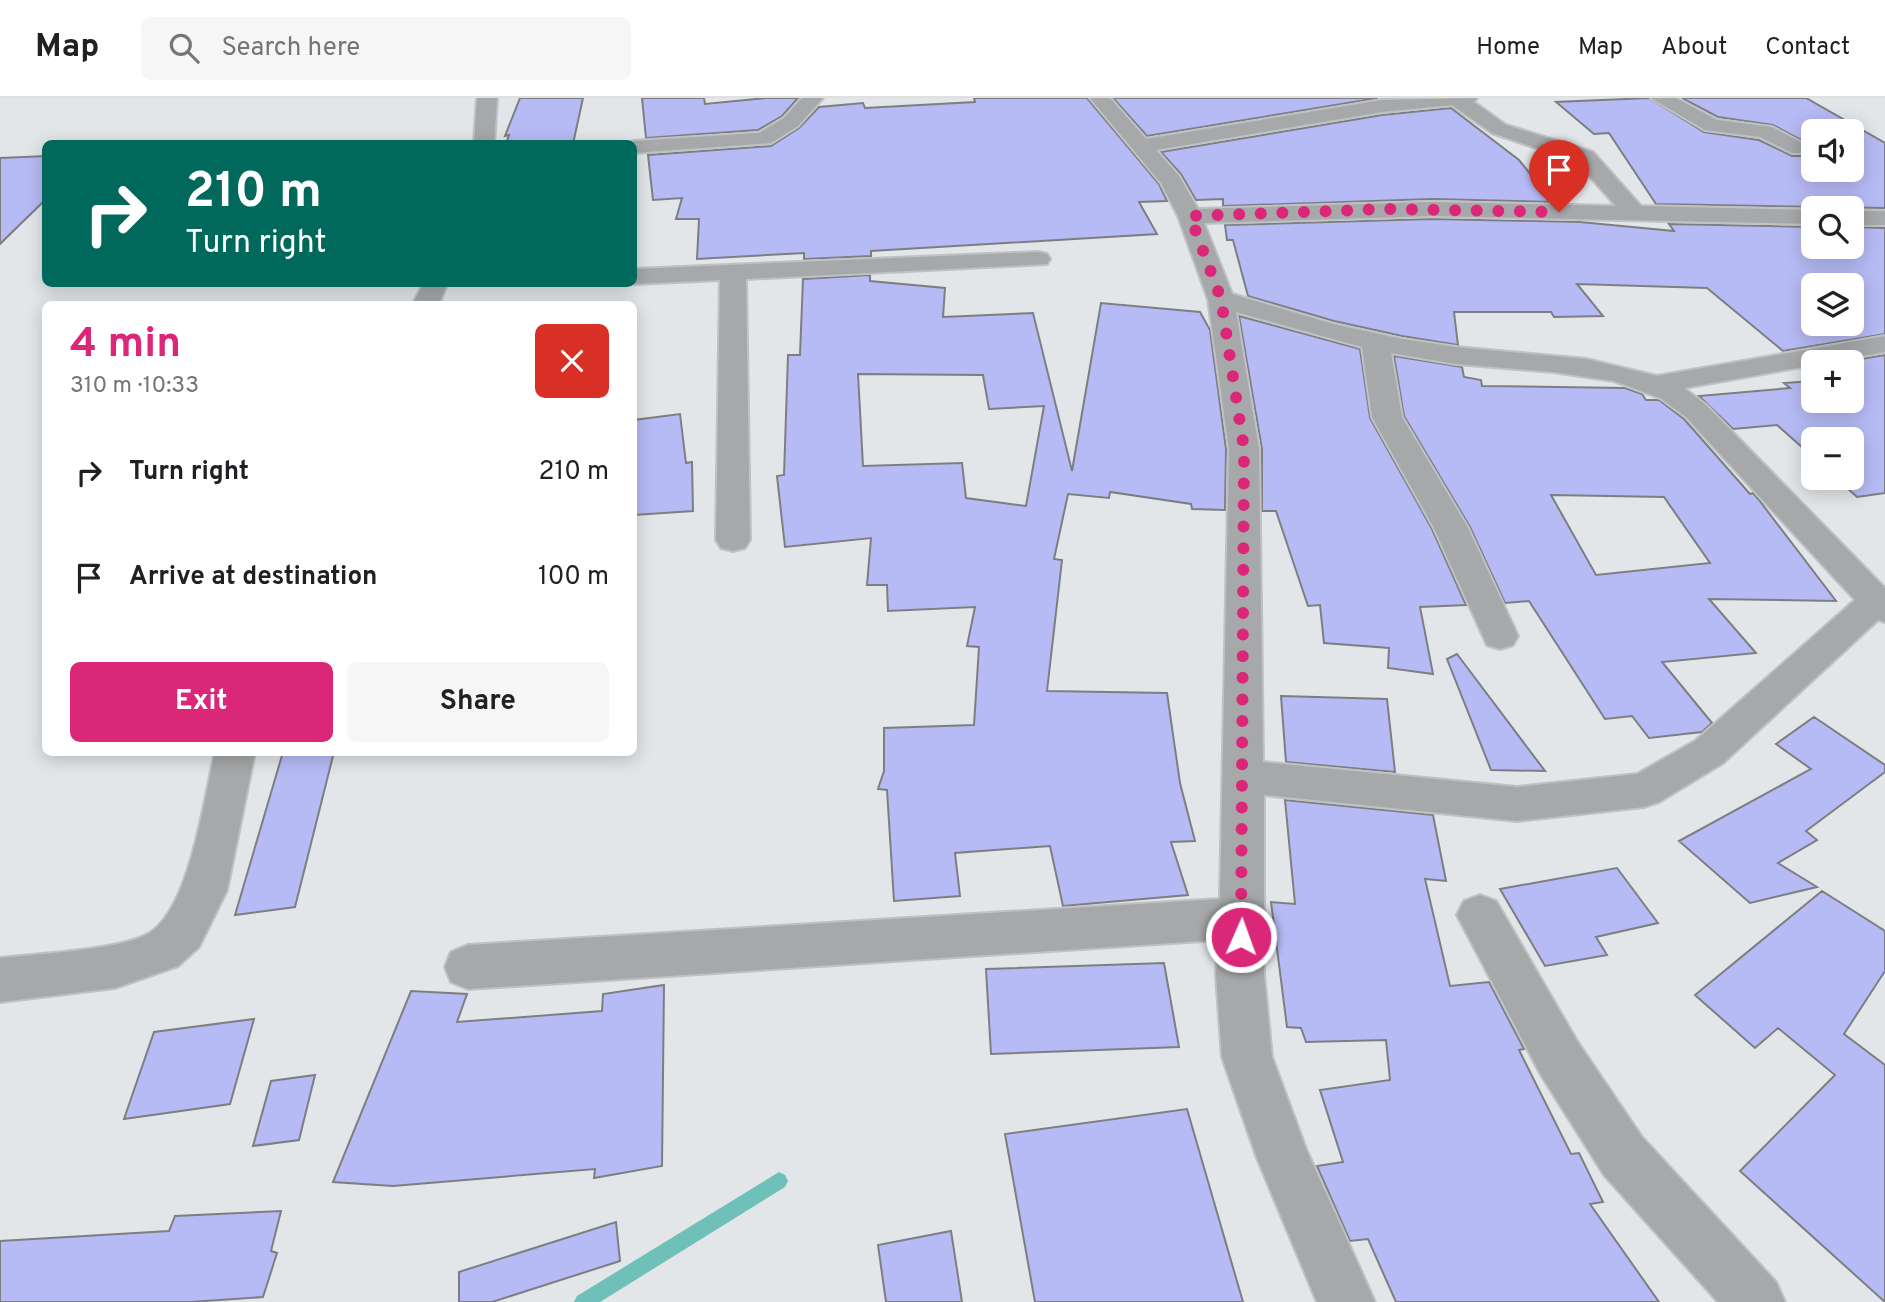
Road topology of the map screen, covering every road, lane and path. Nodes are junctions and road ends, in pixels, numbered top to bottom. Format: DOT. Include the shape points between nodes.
graph roads {
  1 [pos="487,98"];
  2 [pos="813,98"];
  3 [pos="1100,98"];
  4 [pos="1467,98"];
  5 [pos="1661,98"];
  6 [pos="1456,99"];
  7 [pos="484,140"];
  8 [pos="1142,146"];
  9 [pos="637,147"];
  10 [pos="1798,149"];
  11 [pos="1635,214"];
  12 [pos="1190,216"];
  13 [pos="1801,217"];
  14 [pos="1864,218"];
  15 [pos="1885,218"];
  16 [pos="1038,259"];
  17 [pos="733,272"];
  18 [pos="637,276"];
  19 [pos="1221,299"];
  20 [pos="1375,342"];
  21 [pos="1885,344"];
  22 [pos="1653,385"];
  23 [pos="733,540"];
  24 [pos="1880,606"];
  25 [pos="1500,636"];
  26 [pos="234,756"];
  27 [pos="1243,776"];
  28 [pos="1480,915"];
  29 [pos="1241,918"];
  30 [pos="468,967"];
  31 [pos="0,980"];
  32 [pos="1346,1302"];
  33 [pos="1756,1302"];
  1 -- 7 [label="street"];
  2 -- 9 [label="street" via="791,122 764,138"];
  3 -- 8 [label="street"];
  4 -- 6 [label="street"];
  5 -- 10 [label="street" via="1712,126 1765,131"];
  6 -- 8 [label="street" via="1382,106"];
  6 -- 11 [label="street" via="1499,129 1585,157"];
  8 -- 12 [label="street" via="1171,181"];
  11 -- 12 [label="street" via="1432,209"];
  11 -- 13 [label="street"];
  12 -- 19 [label="street"];
  14 -- 15 [label="street"];
  16 -- 17 [label="street"];
  17 -- 18 [label="street"];
  17 -- 23 [label="street"];
  19 -- 20 [label="street" via="1326,332"];
  19 -- 27 [label="street" via="1244,449"];
  20 -- 22 [label="street" via="1591,369"];
  20 -- 25 [label="street" via="1387,417 1451,528"];
  21 -- 22 [label="street"];
  22 -- 24 [label="street" via="1696,411"];
  24 -- 27 [label="street" via="1709,752 1644,790 1517,804"];
  26 -- 31 [label="street" via="205,890 183,932 162,951 115,966"];
  27 -- 29 [label="street"];
  28 -- 33 [label="street" via="1559,1058 1623,1156"];
  29 -- 30 [label="street"];
  29 -- 32 [label="street" via="1247,1057 1283,1158"];
}
